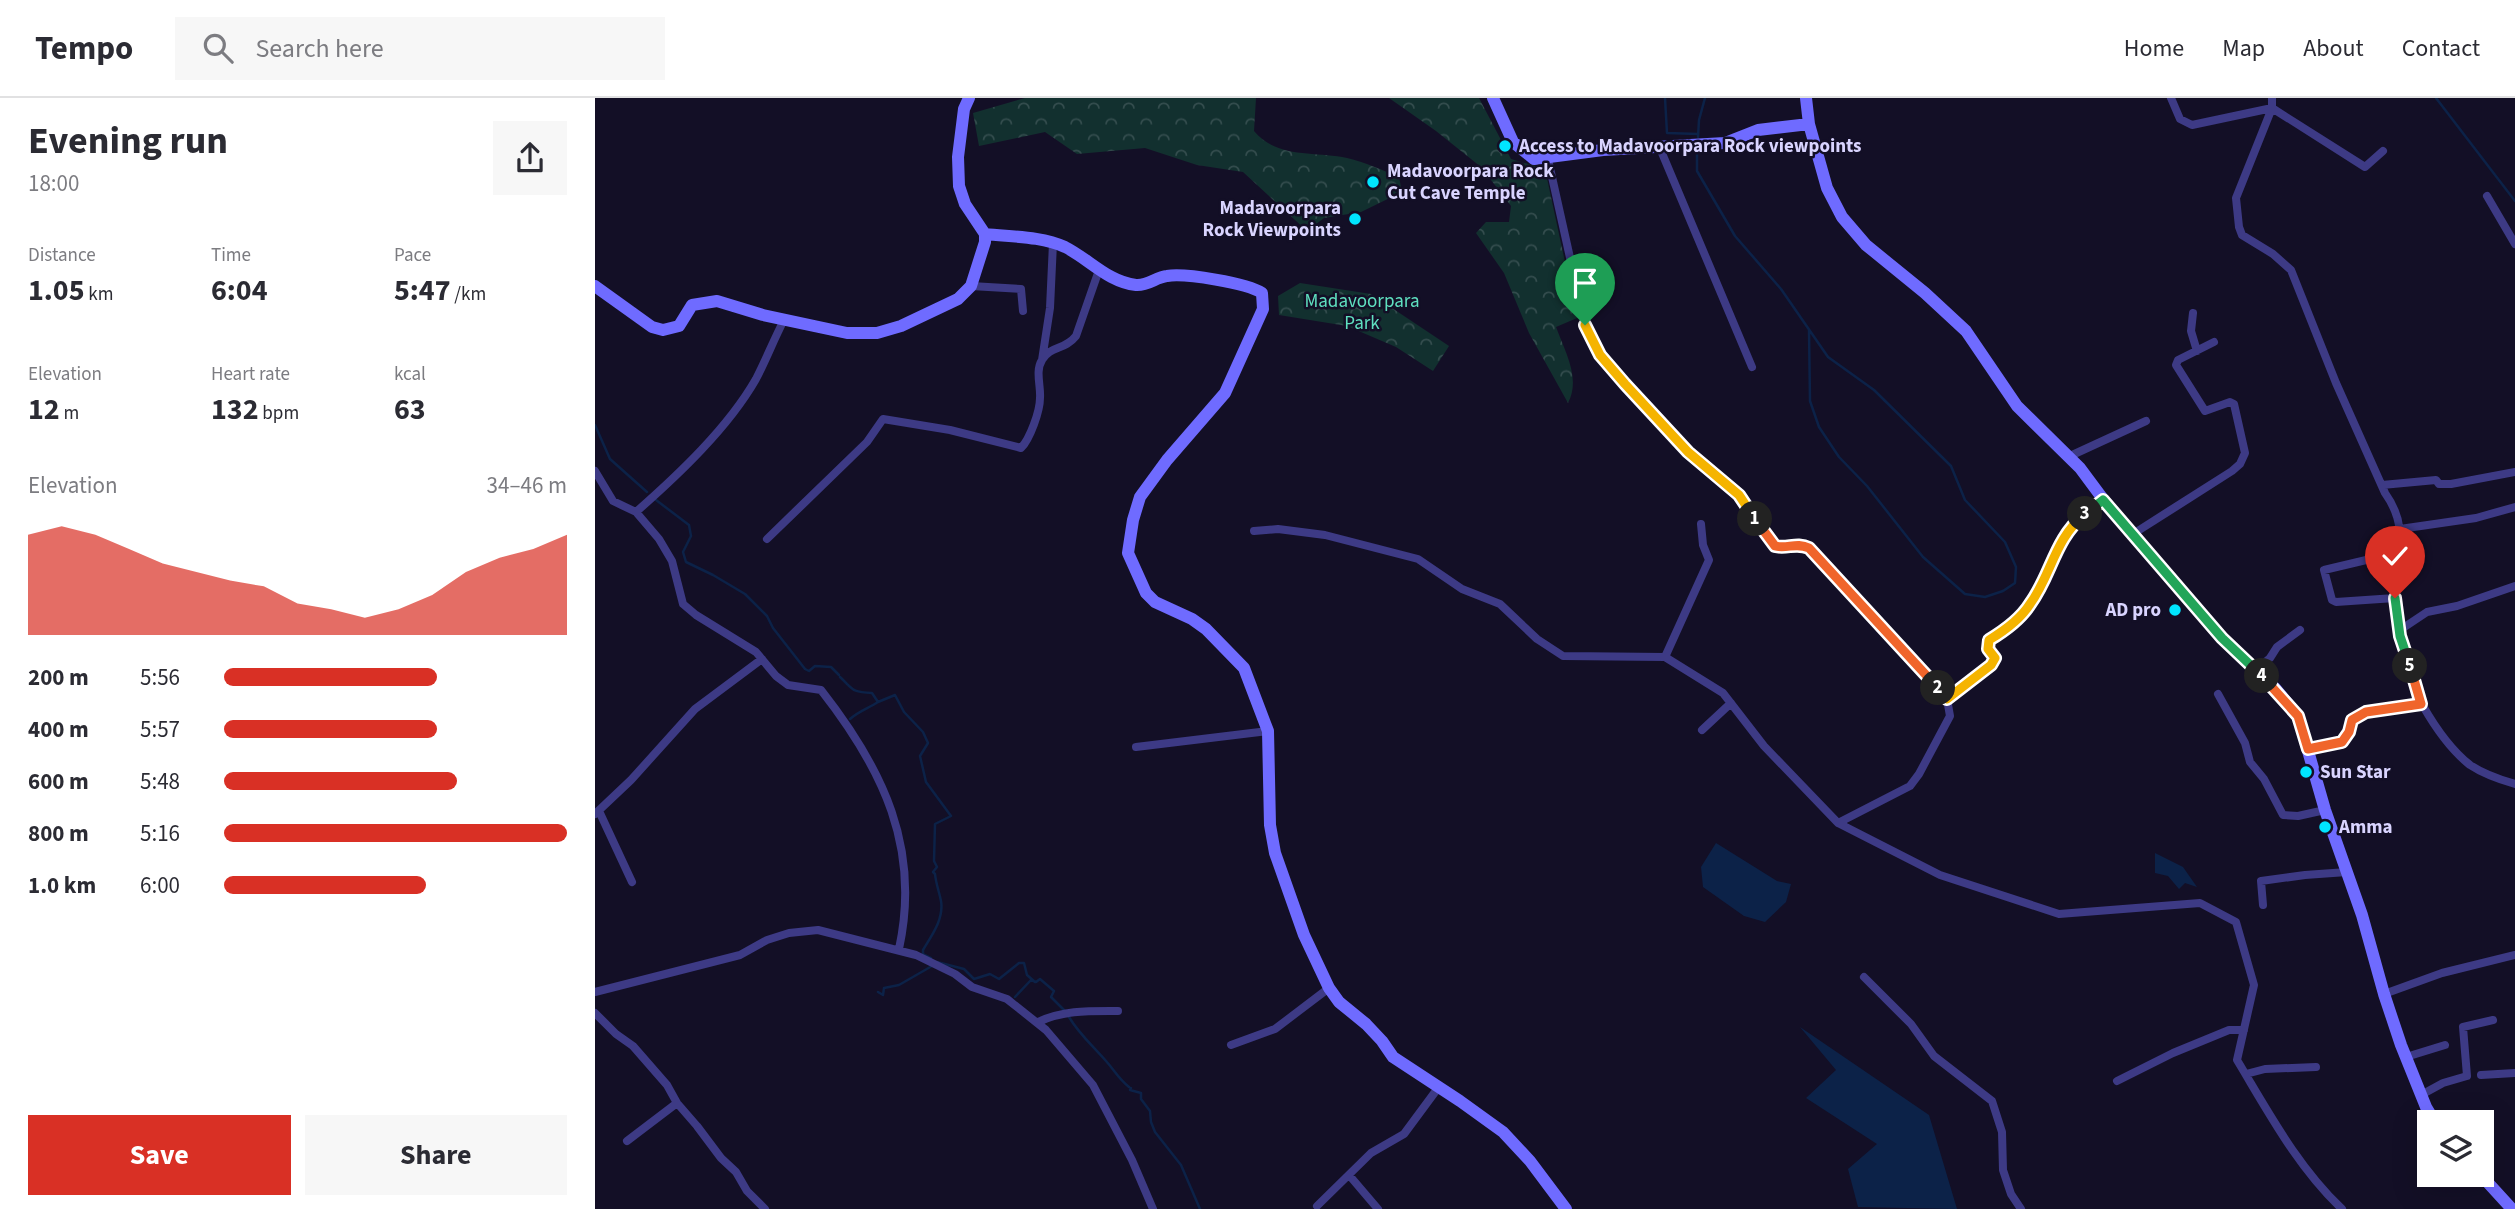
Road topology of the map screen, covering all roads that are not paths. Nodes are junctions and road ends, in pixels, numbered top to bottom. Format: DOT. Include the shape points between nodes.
graph roads {
  1 [pos="969,98"];
  2 [pos="1493,98"];
  3 [pos="1806,98"];
  4 [pos="2171,98"];
  5 [pos="2271,98"];
  6 [pos="2272,108"];
  7 [pos="1808,124"];
  8 [pos="1659,146"];
  9 [pos="2382,151"];
  10 [pos="1548,159"];
  11 [pos="2487,196"];
  12 [pos="985,234"];
  13 [pos="1053,243"];
  14 [pos="2515,244"];
  15 [pos="1099,270"];
  16 [pos="595,286"];
  17 [pos="971,286"];
  18 [pos="1023,311"];
  19 [pos="2193,313"];
  20 [pos="784,320"];
  21 [pos="2214,342"];
  22 [pos="2197,351"];
  23 [pos="1042,359"];
  24 [pos="1752,367"];
  25 [pos="2146,421"];
  26 [pos="2070,456"];
  27 [pos="595,471"];
  28 [pos="2515,472"];
  29 [pos="2382,485"];
  30 [pos="2103,500"];
  31 [pos="2515,507"];
  32 [pos="636,512"];
  33 [pos="1701,524"];
  34 [pos="2400,529"];
  35 [pos="1254,531"];
  36 [pos="2133,534"];
  37 [pos="767,539"];
  38 [pos="2400,552"];
  39 [pos="2515,586"];
  40 [pos="2395,598"];
  41 [pos="2300,630"];
  42 [pos="2400,630"];
  43 [pos="1665,657"];
  44 [pos="762,659"];
  45 [pos="2256,670"];
  46 [pos="2218,694"];
  47 [pos="1947,699"];
  48 [pos="1731,703"];
  49 [pos="2421,704"];
  50 [pos="1702,730"];
  51 [pos="1268,731"];
  52 [pos="1136,747"];
  53 [pos="2308,749"];
  54 [pos="2515,784"];
  55 [pos="2325,810"];
  56 [pos="597,812"];
  57 [pos="1838,823"];
  58 [pos="2347,872"];
  59 [pos="632,882"];
  60 [pos="2263,905"];
  61 [pos="899,950"];
  62 [pos="2515,956"];
  63 [pos="1864,977"];
  64 [pos="1329,988"];
  65 [pos="595,992"];
  66 [pos="2384,994"];
  67 [pos="1118,1011"];
  68 [pos="596,1016"];
  69 [pos="2493,1020"];
  70 [pos="1038,1022"];
  71 [pos="2244,1030"];
  72 [pos="1231,1045"];
  73 [pos="2445,1045"];
  74 [pos="2406,1057"];
  75 [pos="2316,1067"];
  76 [pos="2515,1073"];
  77 [pos="2246,1074"];
  78 [pos="2481,1075"];
  79 [pos="2117,1081"];
  80 [pos="1439,1088"];
  81 [pos="2421,1095"];
  82 [pos="677,1103"];
  83 [pos="2429,1110"];
  84 [pos="627,1141"];
  85 [pos="1349,1175"];
  86 [pos="2492,1187"];
  87 [pos="1317,1206"];
  88 [pos="765,1209"];
  89 [pos="1153,1209"];
  90 [pos="1378,1209"];
  91 [pos="1566,1209"];
  92 [pos="2021,1209"];
  93 [pos="2342,1209"];
  94 [pos="2512,1209"];
  1 -- 12 [label="main road" via="958,157 959,186"];
  2 -- 10 [label="main road" via="1513,142 1534,159"];
  3 -- 7 [label="main road"];
  4 -- 6 [label="street" via="2180,119 2192,125"];
  5 -- 6 [label="street"];
  6 -- 9 [label="street" via="2365,167"];
  6 -- 29 [label="street" via="2236,198 2239,227 2242,235 2291,271"];
  7 -- 8 [label="main road" via="1758,130 1725,143"];
  7 -- 26 [label="main road" via="1826,188 1842,217 1873,252 1966,331 2017,405"];
  8 -- 10 [label="main road"];
  8 -- 24 [label="street"];
  10 -- 47 [label="street" via="1585,325 1600,355 1688,452 1739,495 1768,540 1785,548 1809,548"];
  11 -- 14 [label="street"];
  12 -- 13 [label="main road"];
  12 -- 17 [label="main road"];
  13 -- 15 [label="main road"];
  13 -- 23 [label="street"];
  15 -- 23 [label="street" via="1076,336 1069,345 1052,349"];
  15 -- 51 [label="main road" via="1136,285 1169,275 1239,284 1262,293 1263,309 1225,393 1140,497 1128,553 1146,593 1155,602 1192,619 1239,662"];
  16 -- 20 [label="main road" via="663,330 679,326 692,305 705,302 729,303"];
  17 -- 18 [label="street" via="1021,289"];
  17 -- 20 [label="main road" via="958,299 877,333 847,334"];
  19 -- 22 [label="street" via="2191,331"];
  20 -- 32 [label="street" via="741,401 680,473"];
  21 -- 22 [label="street"];
  22 -- 36 [label="street" via="2176,362 2176,368 2205,411 2234,404 2245,453 2232,471"];
  23 -- 37 [label="street" via="1041,399 1021,448 883,419 867,442"];
  25 -- 26 [label="street"];
  26 -- 30 [label="main road"];
  27 -- 32 [label="street" via="613,501"];
  28 -- 29 [label="street" via="2451,484"];
  29 -- 34 [label="street" via="2396,509"];
  30 -- 36 [label="main road"];
  30 -- 47 [label="street" via="2077,521 2058,546 2041,586 2019,618 1989,640 1988,649 1995,658 1991,665"];
  31 -- 34 [label="street"];
  32 -- 44 [label="street" via="672,561 683,604"];
  33 -- 43 [label="street" via="1709,560"];
  34 -- 38 [label="street"];
  35 -- 43 [label="street" via="1325,535 1418,559 1462,590 1500,604 1563,656"];
  36 -- 45 [label="main road" via="2222,638"];
  38 -- 40 [label="street"];
  38 -- 40 [label="street" via="2324,570 2329,594 2336,602"];
  39 -- 42 [label="street" via="2427,612"];
  40 -- 42 [label="street"];
  41 -- 45 [label="street"];
  42 -- 49 [label="street"];
  43 -- 48 [label="street" via="1723,693"];
  44 -- 56 [label="street" via="695,709"];
  44 -- 61 [label="street" via="789,685 821,690 871,764 890,806 905,870 907,906"];
  45 -- 53 [label="main road" via="2298,716"];
  46 -- 55 [label="street" via="2245,743 2250,762 2283,816"];
  47 -- 57 [label="street" via="1951,716 1910,786"];
  48 -- 50 [label="street"];
  48 -- 57 [label="street" via="1764,746"];
  49 -- 53 [label="street" via="2366,712 2352,720 2342,742"];
  49 -- 54 [label="street" via="2444,739 2471,766"];
  51 -- 52 [label="street"];
  51 -- 64 [label="main road" via="1275,853 1304,935"];
  53 -- 55 [label="main road"];
  55 -- 58 [label="main road"];
  56 -- 59 [label="street"];
  57 -- 71 [label="street" via="1940,875 2059,914 2200,903 2212,909 2236,922 2254,985"];
  58 -- 60 [label="street" via="2261,881"];
  58 -- 66 [label="main road"];
  61 -- 65 [label="street" via="818,930 789,933 740,955"];
  61 -- 70 [label="street" via="941,967 972,987 1007,999"];
  62 -- 66 [label="street" via="2442,973"];
  63 -- 92 [label="street" via="1911,1024 1934,1056 1992,1101 2002,1132 2003,1170"];
  64 -- 72 [label="street" via="1275,1029"];
  64 -- 80 [label="main road" via="1393,1057"];
  66 -- 74 [label="main road"];
  67 -- 70 [label="street" via="1072,1011"];
  68 -- 82 [label="street" via="633,1046"];
  69 -- 81 [label="street" via="2463,1027 2466,1076"];
  70 -- 89 [label="street" via="1093,1085"];
  71 -- 77 [label="street" via="2237,1059"];
  71 -- 79 [label="street" via="2229,1030"];
  73 -- 74 [label="street"];
  74 -- 81 [label="main road"];
  75 -- 77 [label="street"];
  76 -- 78 [label="street"];
  77 -- 93 [label="street" via="2287,1144 2317,1185"];
  80 -- 85 [label="street" via="1403,1134 1371,1153"];
  80 -- 91 [label="main road" via="1503,1132"];
  81 -- 83 [label="main road"];
  82 -- 84 [label="street"];
  82 -- 88 [label="street"];
  85 -- 87 [label="street"];
  85 -- 90 [label="street"];
  86 -- 94 [label="main road"];
}
